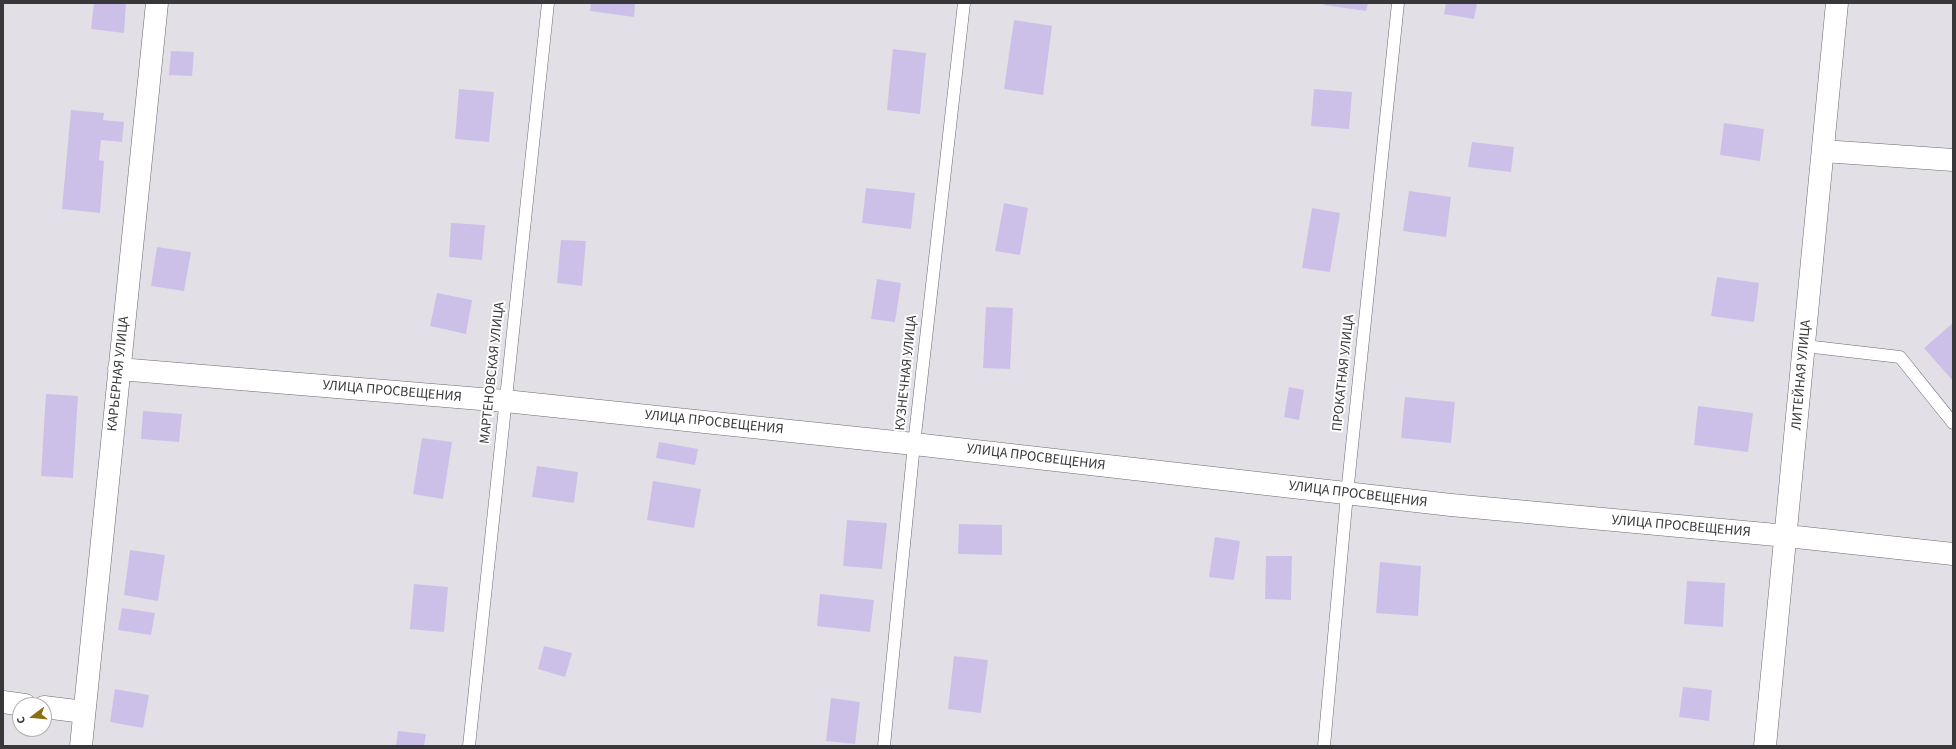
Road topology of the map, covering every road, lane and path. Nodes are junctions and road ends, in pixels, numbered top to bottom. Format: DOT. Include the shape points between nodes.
graph roads {
  1 [pos="157,3"];
  2 [pos="548,3"];
  3 [pos="964,3"];
  4 [pos="1398,3"];
  5 [pos="1837,3"];
  6 [pos="1823,151"];
  7 [pos="1953,160"];
  8 [pos="1805,346"];
  9 [pos="119,369"];
  10 [pos="505,401"];
  11 [pos="1953,423"];
  12 [pos="914,444"];
  13 [pos="1347,494"];
  14 [pos="1787,536"];
  15 [pos="1953,554"];
  16 [pos="52,708"];
  17 [pos="84,712"];
  18 [pos="81,746"];
  19 [pos="469,746"];
  20 [pos="884,746"];
  21 [pos="1324,746"];
  22 [pos="1765,746"];
  1 -- 9 [label="street, КАРЬЕРНАЯ УЛИЦА"];
  2 -- 10 [label="lane, МАРТЕНОВСКАЯ УЛИЦА"];
  3 -- 12 [label="lane, КУЗНЕЧНАЯ УЛИЦА"];
  4 -- 13 [label="lane, ПРОКАТНАЯ УЛИЦА"];
  5 -- 6 [label="street, ЛИТЕЙНАЯ УЛИЦА"];
  6 -- 7 [label="street"];
  6 -- 8 [label="street, ЛИТЕЙНАЯ УЛИЦА"];
  8 -- 11 [label="lane" via="1900,357"];
  8 -- 14 [label="street, ЛИТЕЙНАЯ УЛИЦА"];
  9 -- 10 [label="street, УЛИЦА ПРОСВЕЩЕНИЯ"];
  9 -- 17 [label="street, КАРЬЕРНАЯ УЛИЦА"];
  10 -- 12 [label="street, УЛИЦА ПРОСВЕЩЕНИЯ"];
  10 -- 19 [label="lane, МАРТЕНОВСКАЯ УЛИЦА"];
  12 -- 13 [label="street, УЛИЦА ПРОСВЕЩЕНИЯ"];
  12 -- 20 [label="lane, КУЗНЕЧНАЯ УЛИЦА"];
  13 -- 14 [label="street, УЛИЦА ПРОСВЕЩЕНИЯ" via="1451,506"];
  13 -- 21 [label="lane, ПРОКАТНАЯ УЛИЦА"];
  14 -- 15 [label="street, УЛИЦА ПРОСВЕЩЕНИЯ"];
  14 -- 22 [label="street, ЛИТЕЙНАЯ УЛИЦА"];
  16 -- 17 [label="street"];
  17 -- 18 [label="street, КАРЬЕРНАЯ УЛИЦА"];
}
